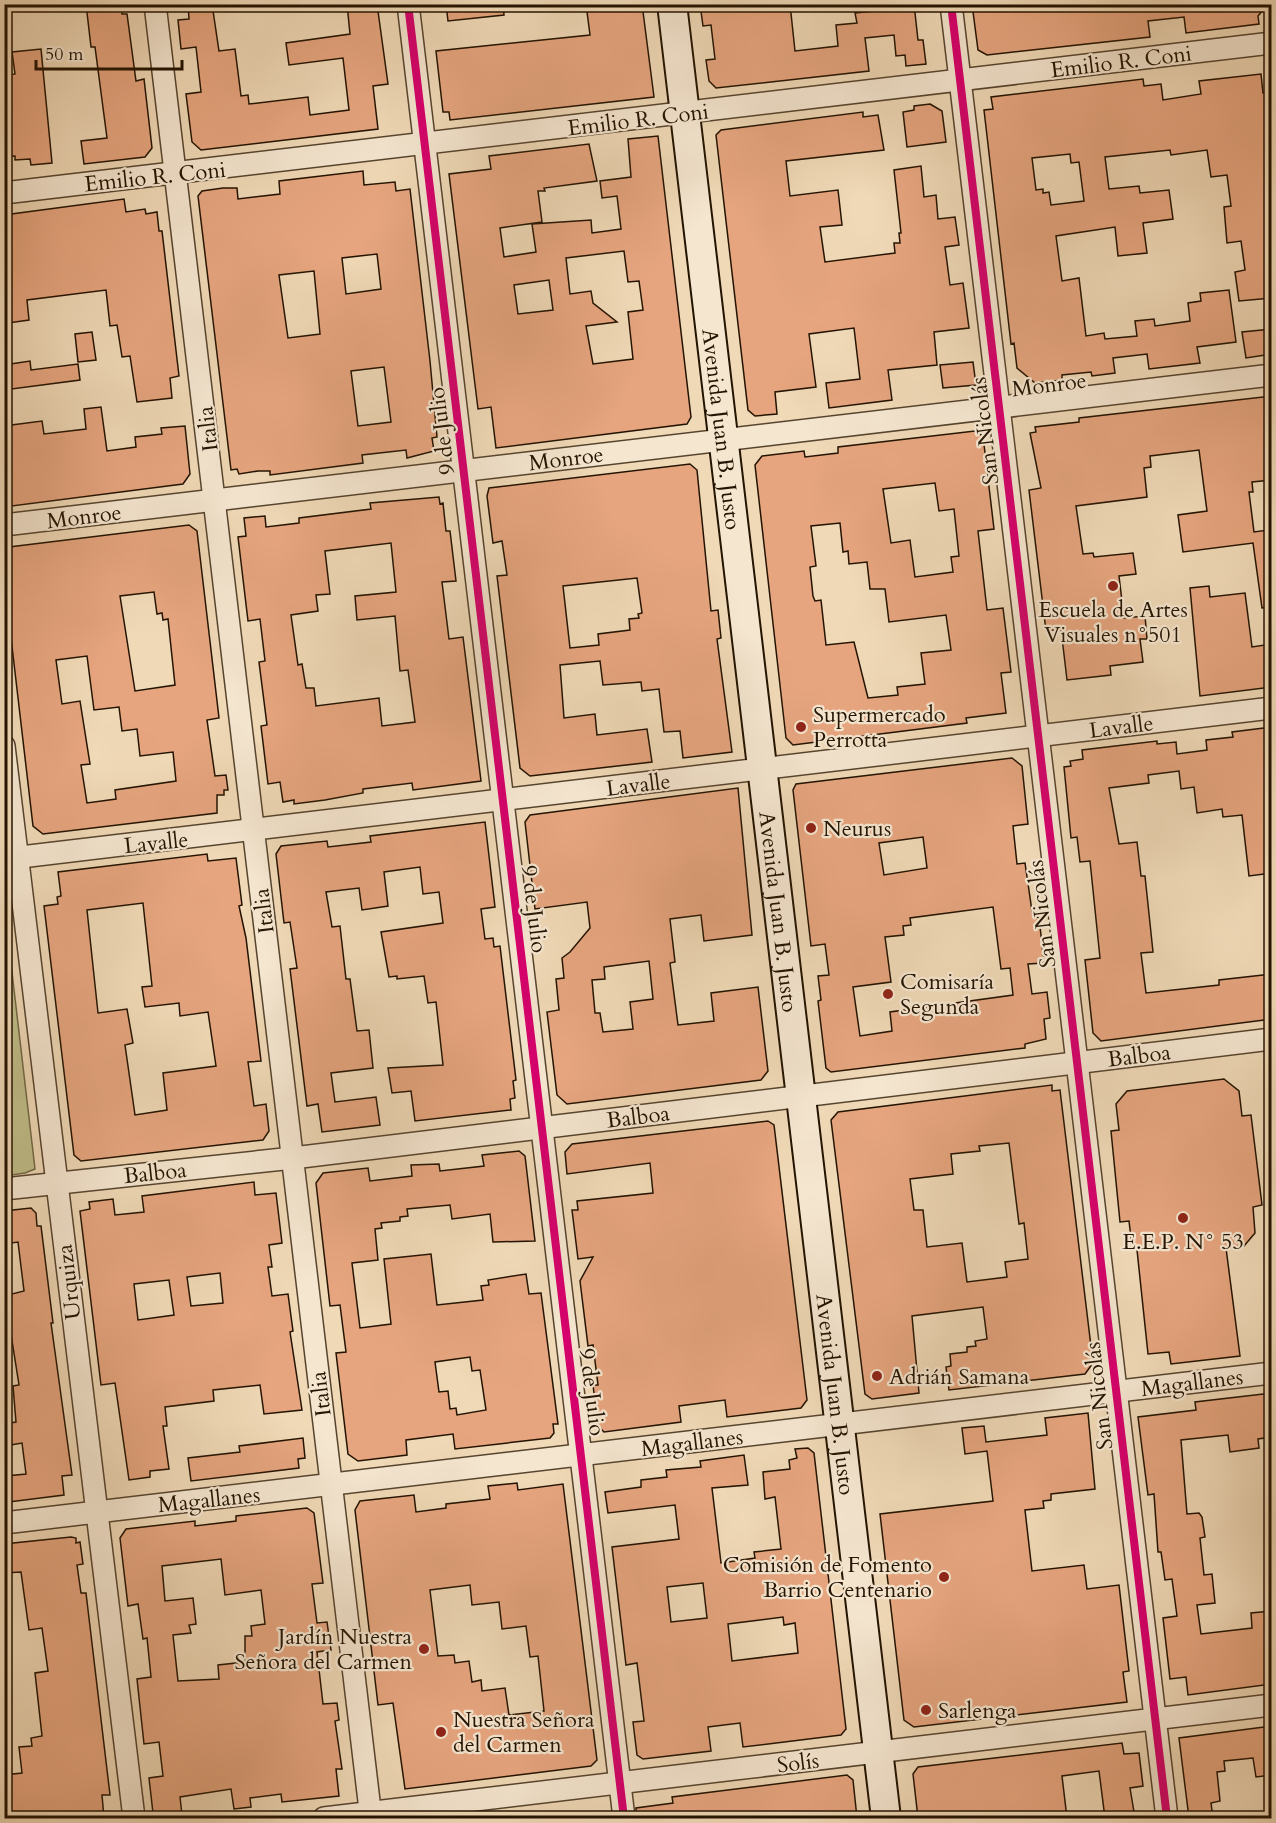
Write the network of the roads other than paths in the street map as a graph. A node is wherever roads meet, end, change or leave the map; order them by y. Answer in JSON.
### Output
{"nodes":[{"id":1,"x":155,"y":4,"type":"edge"},
{"id":2,"x":408,"y":4,"type":"edge"},
{"id":3,"x":672,"y":4,"type":"edge"},
{"id":4,"x":951,"y":4,"type":"edge"},
{"id":5,"x":1272,"y":43,"type":"edge"},
{"id":6,"x":960,"y":81,"type":"junction"},
{"id":7,"x":685,"y":113,"type":"junction"},
{"id":8,"x":425,"y":145,"type":"junction"},
{"id":9,"x":176,"y":174,"type":"junction"},
{"id":10,"x":4,"y":193,"type":"edge"},
{"id":11,"x":1272,"y":375,"type":"edge"},
{"id":12,"x":999,"y":408,"type":"junction"},
{"id":13,"x":723,"y":440,"type":"junction"},
{"id":14,"x":464,"y":471,"type":"junction"},
{"id":15,"x":216,"y":501,"type":"junction"},
{"id":16,"x":4,"y":525,"type":"edge"},
{"id":17,"x":1272,"y":708,"type":"edge"},
{"id":18,"x":1038,"y":736,"type":"junction"},
{"id":19,"x":4,"y":746,"type":"edge"},
{"id":20,"x":763,"y":768,"type":"junction"},
{"id":21,"x":503,"y":801,"type":"junction"},
{"id":22,"x":254,"y":831,"type":"junction"},
{"id":23,"x":11,"y":859,"type":"edge"},
{"id":24,"x":1272,"y":1039,"type":"edge"},
{"id":25,"x":1077,"y":1063,"type":"junction"},
{"id":26,"x":799,"y":1096,"type":"junction"},
{"id":27,"x":542,"y":1128,"type":"junction"},
{"id":28,"x":293,"y":1158,"type":"junction"},
{"id":29,"x":57,"y":1183,"type":"junction"},
{"id":30,"x":4,"y":1189,"type":"edge"},
{"id":31,"x":1272,"y":1373,"type":"edge"},
{"id":32,"x":1116,"y":1391,"type":"junction"},
{"id":33,"x":840,"y":1424,"type":"junction"},
{"id":34,"x":582,"y":1455,"type":"junction"},
{"id":35,"x":331,"y":1486,"type":"junction"},
{"id":36,"x":96,"y":1511,"type":"junction"},
{"id":37,"x":4,"y":1522,"type":"edge"},
{"id":38,"x":1272,"y":1705,"type":"edge"},
{"id":39,"x":1155,"y":1719,"type":"junction"},
{"id":40,"x":878,"y":1752,"type":"junction"},
{"id":41,"x":619,"y":1783,"type":"junction"},
{"id":42,"x":371,"y":1816,"type":"edge"},
{"id":43,"x":134,"y":1818,"type":"edge"},
{"id":44,"x":324,"y":1818,"type":"edge"},
{"id":45,"x":624,"y":1818,"type":"edge"},
{"id":46,"x":886,"y":1818,"type":"edge"},
{"id":47,"x":1167,"y":1818,"type":"edge"}],
"edges":[{"from":1,"to":9,"type":"street","name":"Italia"},
{"from":2,"to":8,"type":"street","name":"9 de Julio"},
{"from":3,"to":7,"type":"main road","name":"Avenida Juan B. Justo"},
{"from":4,"to":6,"type":"street","name":"San Nicolás"},
{"from":5,"to":6,"type":"street","name":"Emilio R. Coni"},
{"from":6,"to":7,"type":"street","name":"Emilio R. Coni"},
{"from":6,"to":12,"type":"street","name":"San Nicolás"},
{"from":7,"to":8,"type":"street","name":"Emilio R. Coni"},
{"from":7,"to":13,"type":"main road","name":"Avenida Juan B. Justo"},
{"from":8,"to":9,"type":"street","name":"Emilio R. Coni"},
{"from":8,"to":14,"type":"street","name":"9 de Julio"},
{"from":9,"to":10,"type":"street","name":"Emilio R. Coni"},
{"from":9,"to":15,"type":"street","name":"Italia"},
{"from":11,"to":12,"type":"street","name":"Monroe"},
{"from":12,"to":13,"type":"street","name":"Monroe"},
{"from":12,"to":18,"type":"street","name":"San Nicolás"},
{"from":13,"to":14,"type":"street","name":"Monroe"},
{"from":13,"to":20,"type":"main road","name":"Avenida Juan B. Justo"},
{"from":14,"to":15,"type":"street","name":"Monroe"},
{"from":14,"to":21,"type":"street","name":"9 de Julio"},
{"from":15,"to":16,"type":"street","name":"Monroe"},
{"from":15,"to":22,"type":"street","name":"Italia"},
{"from":17,"to":18,"type":"street","name":"Lavalle"},
{"from":18,"to":20,"type":"street","name":"Lavalle"},
{"from":18,"to":25,"type":"street","name":"San Nicolás"},
{"from":19,"to":23,"type":"street","name":"Urquiza"},
{"from":20,"to":21,"type":"street","name":"Lavalle"},
{"from":20,"to":26,"type":"main road","name":"Avenida Juan B. Justo"},
{"from":21,"to":22,"type":"street","name":"Lavalle"},
{"from":21,"to":27,"type":"street","name":"9 de Julio"},
{"from":22,"to":23,"type":"street","name":"Lavalle"},
{"from":22,"to":28,"type":"street","name":"Italia"},
{"from":23,"to":29,"type":"street","name":"Urquiza"},
{"from":24,"to":25,"type":"street","name":"Balboa"},
{"from":25,"to":26,"type":"street","name":"Balboa"},
{"from":25,"to":32,"type":"street","name":"San Nicolás"},
{"from":26,"to":27,"type":"street","name":"Balboa"},
{"from":26,"to":33,"type":"main road","name":"Avenida Juan B. Justo"},
{"from":27,"to":28,"type":"street","name":"Balboa"},
{"from":27,"to":34,"type":"street","name":"9 de Julio"},
{"from":28,"to":29,"type":"street","name":"Balboa"},
{"from":28,"to":35,"type":"street","name":"Italia"},
{"from":29,"to":30,"type":"street","name":"Balboa"},
{"from":29,"to":36,"type":"street","name":"Urquiza"},
{"from":31,"to":32,"type":"street","name":"Magallanes"},
{"from":32,"to":33,"type":"street","name":"Magallanes"},
{"from":32,"to":39,"type":"street","name":"San Nicolás"},
{"from":33,"to":34,"type":"street","name":"Magallanes"},
{"from":33,"to":40,"type":"main road","name":"Avenida Juan B. Justo"},
{"from":34,"to":35,"type":"street","name":"Magallanes"},
{"from":34,"to":41,"type":"street","name":"9 de Julio"},
{"from":35,"to":36,"type":"street","name":"Magallanes"},
{"from":35,"to":42,"type":"street","name":"Italia"},
{"from":36,"to":37,"type":"street","name":"Magallanes"},
{"from":36,"to":43,"type":"street","name":"Urquiza"},
{"from":38,"to":39,"type":"street","name":"Solís"},
{"from":39,"to":40,"type":"street","name":"Solís"},
{"from":39,"to":47,"type":"street","name":"San Nicolás"},
{"from":40,"to":41,"type":"street","name":"Solís"},
{"from":40,"to":46,"type":"main road","name":"Avenida Juan B. Justo"},
{"from":41,"to":42,"type":"street","name":"Solís"},
{"from":41,"to":45,"type":"street","name":"9 de Julio"},
{"from":42,"to":44,"type":"street","name":"Solís"}]}
